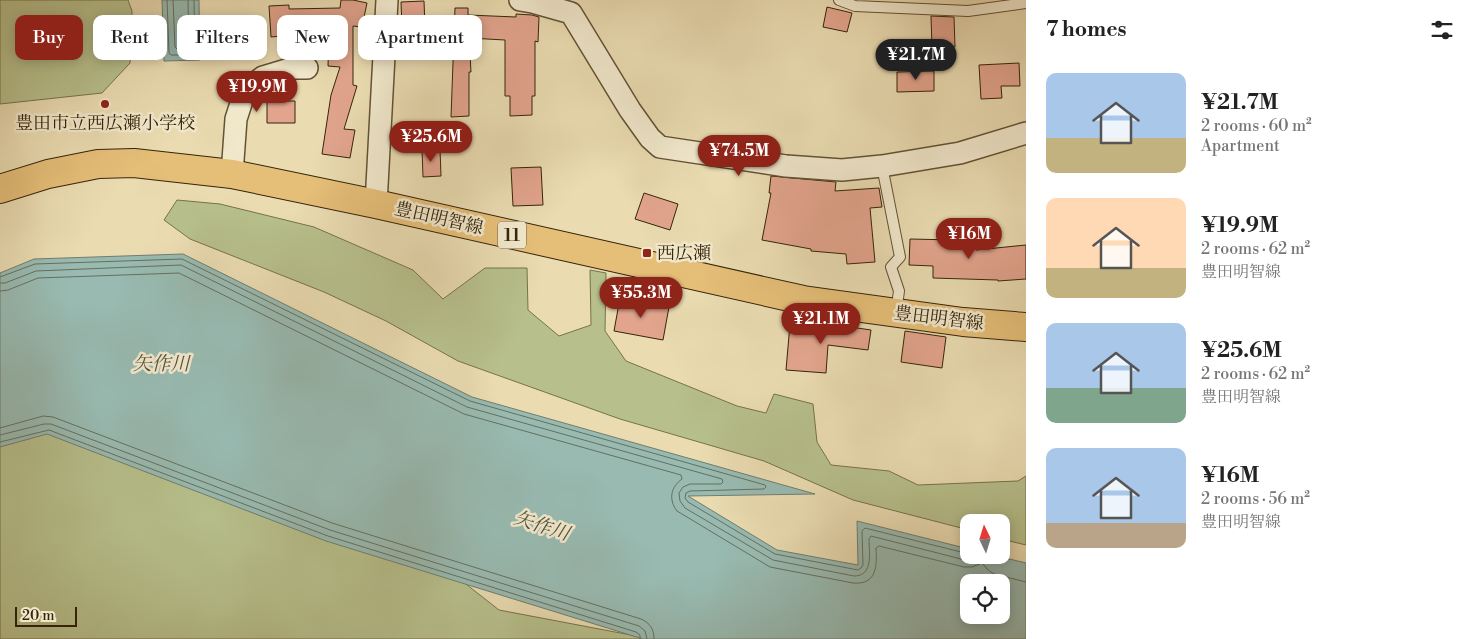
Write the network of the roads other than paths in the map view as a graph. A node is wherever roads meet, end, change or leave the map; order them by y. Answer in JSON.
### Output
{"nodes":[{"id":1,"x":387,"y":0,"type":"edge"},
{"id":2,"x":520,"y":0,"type":"edge"},
{"id":3,"x":839,"y":0,"type":"edge"},
{"id":4,"x":1026,"y":3,"type":"edge"},
{"id":5,"x":307,"y":68,"type":"dead end"},
{"id":6,"x":1026,"y":133,"type":"edge"},
{"id":7,"x":882,"y":166,"type":"junction"},
{"id":8,"x":232,"y":174,"type":"junction"},
{"id":9,"x":0,"y":189,"type":"edge"},
{"id":10,"x":376,"y":204,"type":"junction"},
{"id":11,"x":896,"y":313,"type":"junction"},
{"id":12,"x":1026,"y":327,"type":"edge"}],
"edges":[{"from":1,"to":10,"type":"street"},
{"from":2,"to":7,"type":"street"},
{"from":3,"to":4,"type":"lane"},
{"from":5,"to":8,"type":"street"},
{"from":6,"to":7,"type":"street"},
{"from":7,"to":11,"type":"lane"},
{"from":8,"to":9,"type":"main road","name":"豊田明智線","number":"11"},
{"from":8,"to":10,"type":"main road","name":"豊田明智線","number":"11"},
{"from":10,"to":11,"type":"main road","name":"豊田明智線","number":"11"},
{"from":11,"to":12,"type":"main road","name":"豊田明智線","number":"11"}]}
